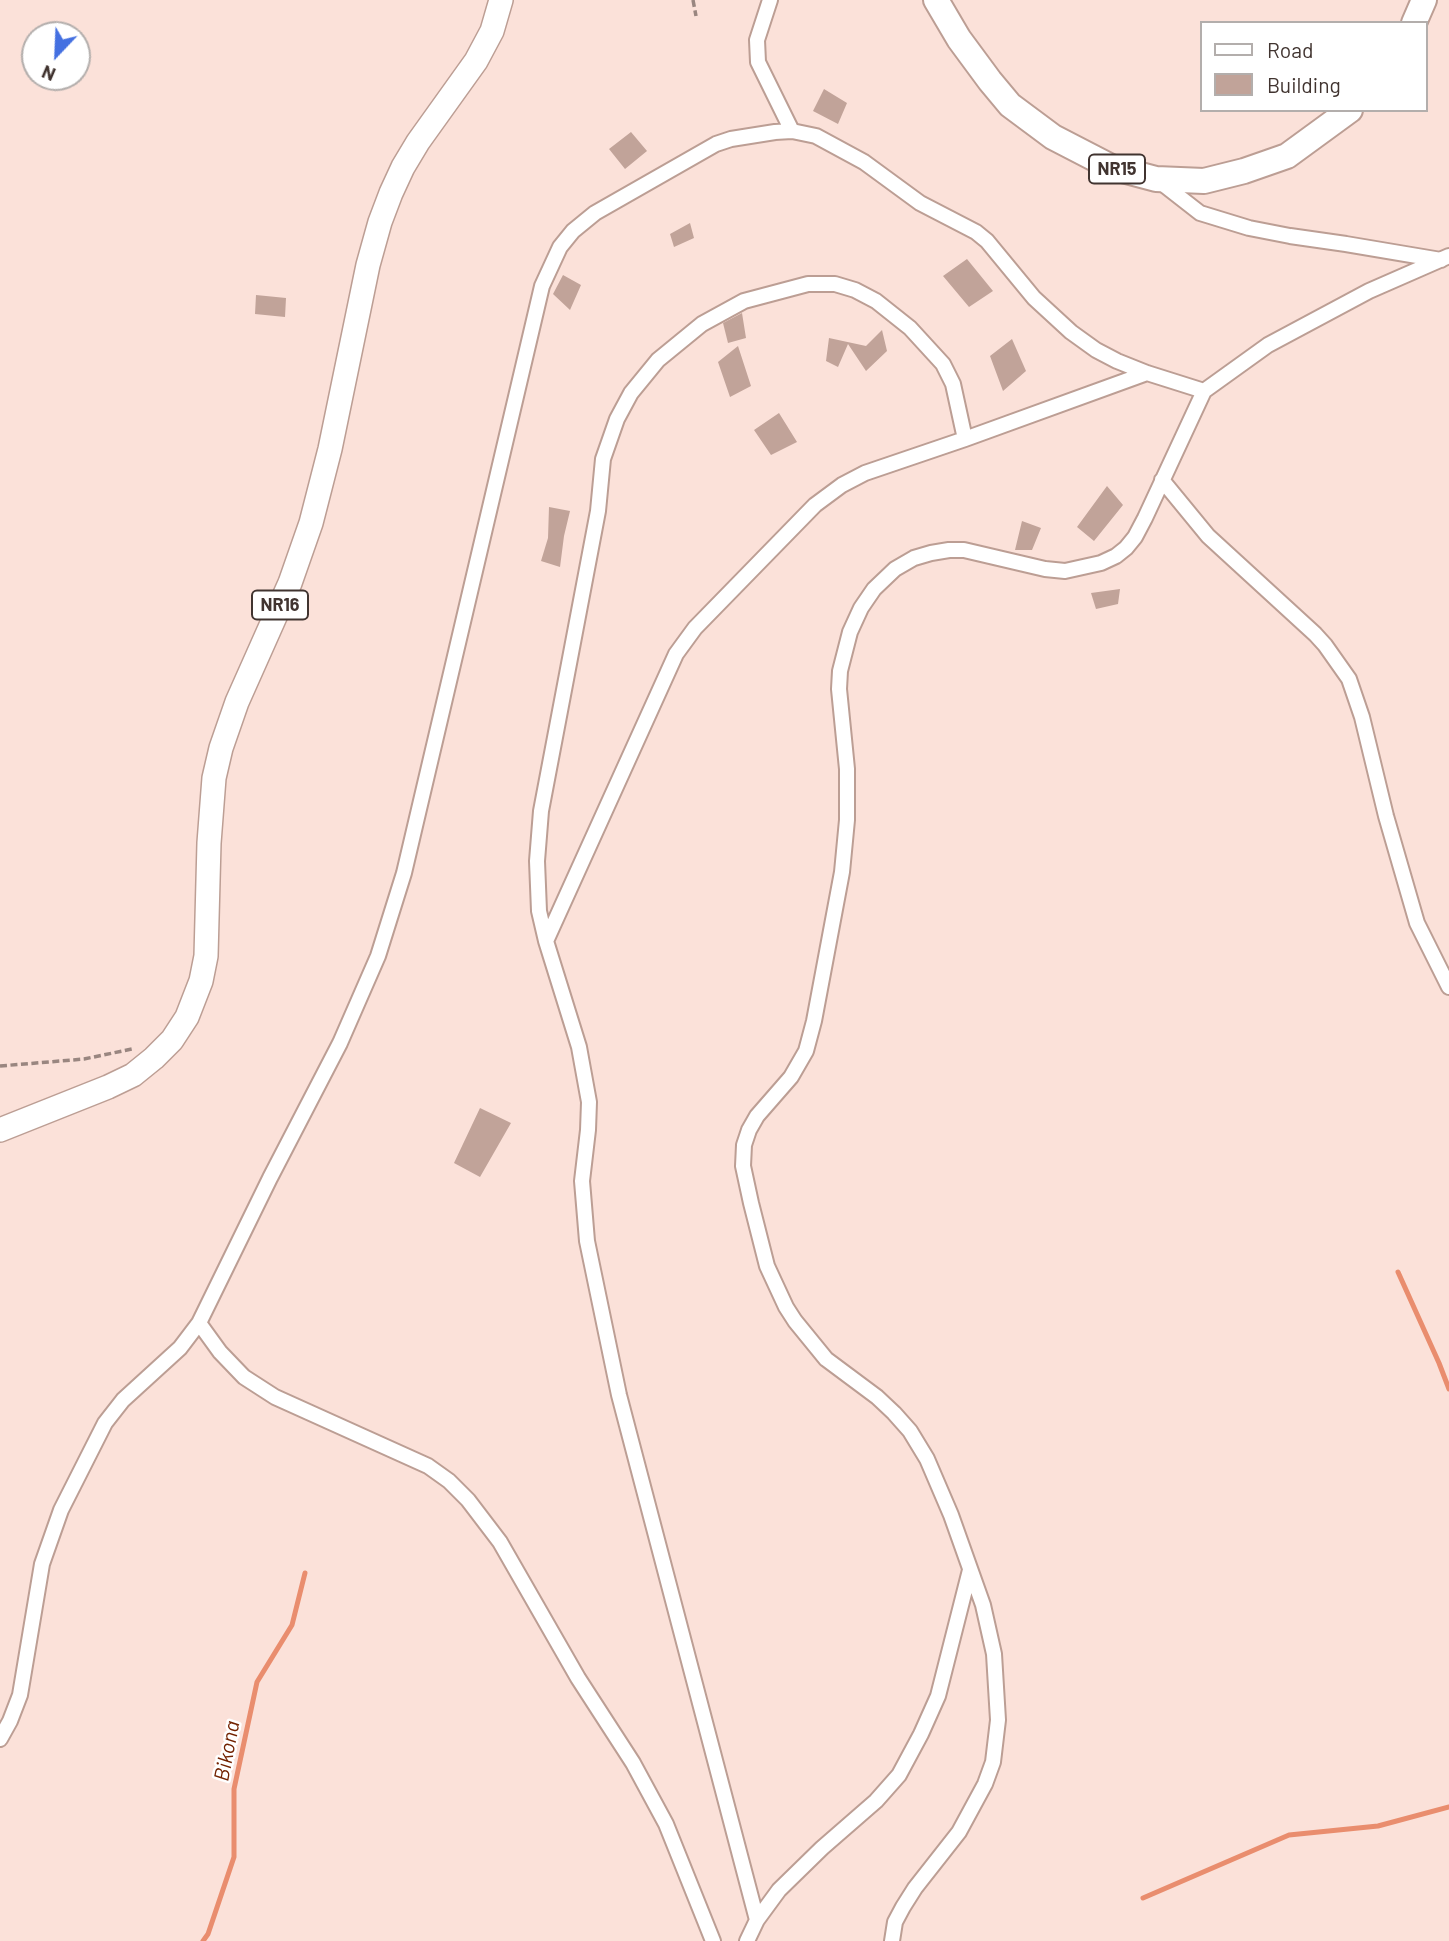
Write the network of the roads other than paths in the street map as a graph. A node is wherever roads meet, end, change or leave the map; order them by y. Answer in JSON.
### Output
{"nodes":[{"id":1,"x":501,"y":0,"type":"edge"},
{"id":2,"x":770,"y":0,"type":"edge"},
{"id":3,"x":936,"y":0,"type":"edge"},
{"id":4,"x":1424,"y":0,"type":"edge"},
{"id":5,"x":1416,"y":21,"type":"edge"},
{"id":6,"x":1347,"y":112,"type":"edge"},
{"id":7,"x":792,"y":131,"type":"junction"},
{"id":8,"x":1156,"y":179,"type":"junction"},
{"id":9,"x":1446,"y":258,"type":"edge"},
{"id":10,"x":1147,"y":373,"type":"junction"},
{"id":11,"x":1204,"y":391,"type":"junction"},
{"id":12,"x":965,"y":439,"type":"junction"},
{"id":13,"x":1162,"y":480,"type":"junction"},
{"id":14,"x":545,"y":942,"type":"junction"},
{"id":15,"x":1449,"y":988,"type":"edge"},
{"id":16,"x":0,"y":1130,"type":"edge"},
{"id":17,"x":199,"y":1323,"type":"junction"},
{"id":18,"x":970,"y":1570,"type":"junction"},
{"id":19,"x":0,"y":1738,"type":"edge"},
{"id":20,"x":757,"y":1920,"type":"junction"},
{"id":21,"x":749,"y":1939,"type":"edge"},
{"id":22,"x":713,"y":1941,"type":"edge"},
{"id":23,"x":892,"y":1941,"type":"edge"}],
"edges":[{"from":1,"to":16,"type":"main road","number":"NR16"},
{"from":2,"to":7,"type":"street"},
{"from":3,"to":8,"type":"highway","number":"NR15"},
{"from":4,"to":5,"type":"highway"},
{"from":6,"to":8,"type":"highway","number":"NR15"},
{"from":7,"to":10,"type":"street"},
{"from":7,"to":17,"type":"street"},
{"from":8,"to":9,"type":"street"},
{"from":9,"to":11,"type":"street"},
{"from":10,"to":11,"type":"street"},
{"from":10,"to":12,"type":"street"},
{"from":11,"to":13,"type":"street"},
{"from":12,"to":14,"type":"street"},
{"from":12,"to":14,"type":"street"},
{"from":13,"to":15,"type":"street"},
{"from":13,"to":18,"type":"street"},
{"from":14,"to":20,"type":"street"},
{"from":17,"to":19,"type":"street"},
{"from":17,"to":22,"type":"street"},
{"from":18,"to":20,"type":"street"},
{"from":18,"to":23,"type":"street"},
{"from":20,"to":21,"type":"street"}]}
